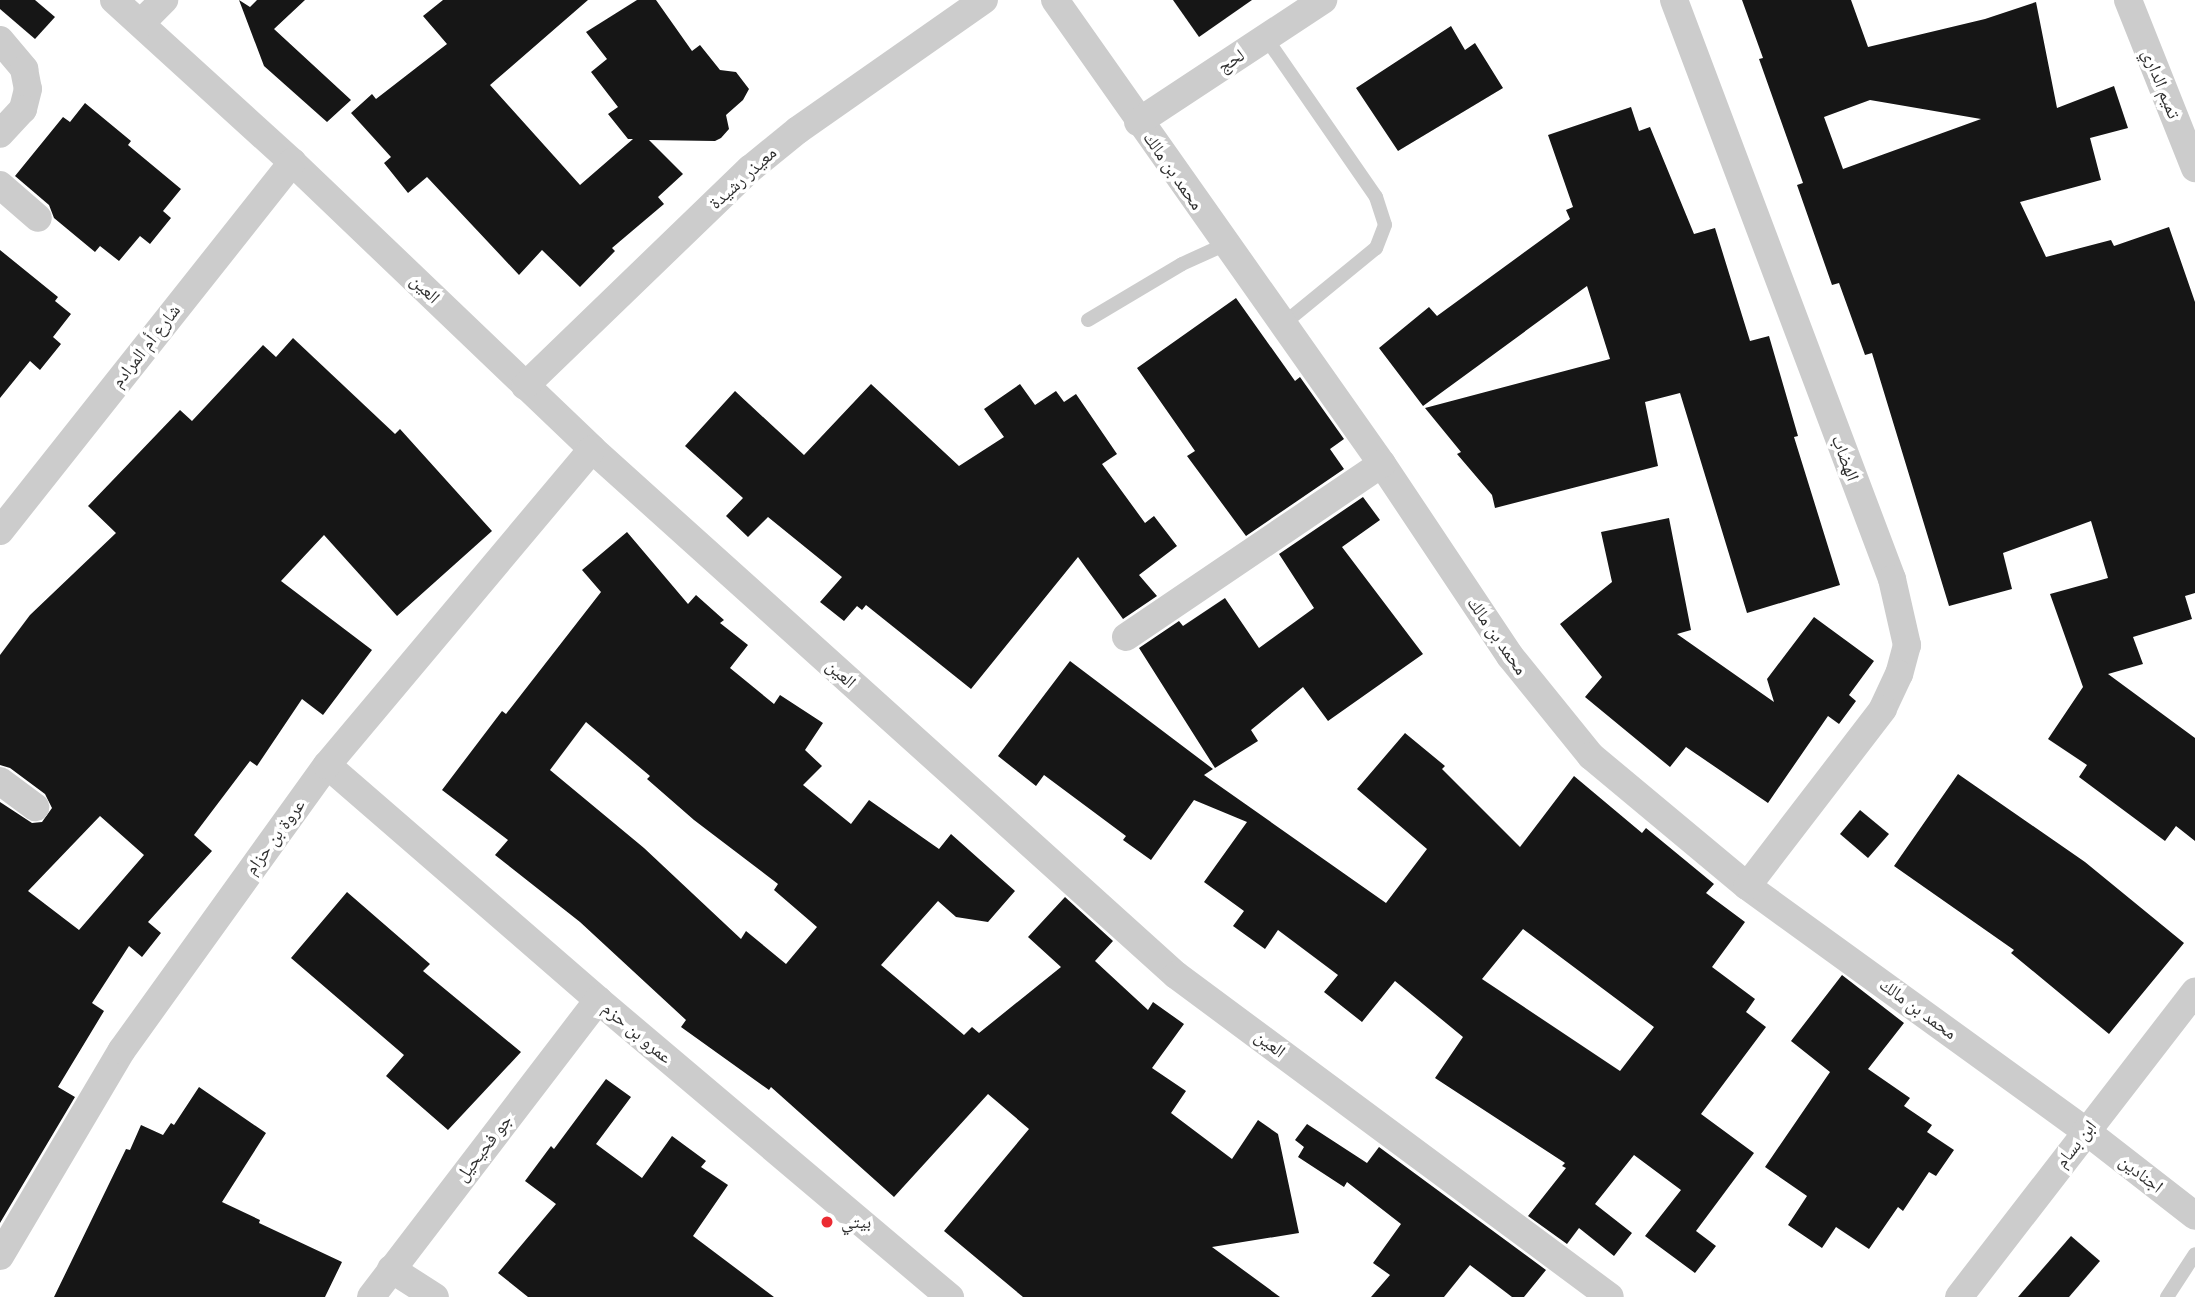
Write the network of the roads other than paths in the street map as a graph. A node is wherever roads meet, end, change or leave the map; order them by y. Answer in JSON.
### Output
{"nodes":[{"id":1,"x":114,"y":0,"type":"edge"},
{"id":2,"x":164,"y":0,"type":"edge"},
{"id":3,"x":984,"y":0,"type":"edge"},
{"id":4,"x":1055,"y":0,"type":"edge"},
{"id":5,"x":1323,"y":0,"type":"edge"},
{"id":6,"x":1674,"y":0,"type":"edge"},
{"id":7,"x":2128,"y":0,"type":"edge"},
{"id":8,"x":141,"y":23,"type":"junction"},
{"id":9,"x":1266,"y":38,"type":"junction"},
{"id":10,"x":0,"y":40,"type":"edge"},
{"id":11,"x":1138,"y":122,"type":"junction"},
{"id":12,"x":0,"y":134,"type":"edge"},
{"id":13,"x":292,"y":162,"type":"junction"},
{"id":14,"x":2195,"y":168,"type":"edge"},
{"id":15,"x":0,"y":185,"type":"edge"},
{"id":16,"x":38,"y":218,"type":"dead end"},
{"id":17,"x":1226,"y":244,"type":"junction"},
{"id":18,"x":1088,"y":320,"type":"dead end"},
{"id":19,"x":1283,"y":324,"type":"junction"},
{"id":20,"x":525,"y":386,"type":"junction"},
{"id":21,"x":592,"y":449,"type":"junction"},
{"id":22,"x":1382,"y":464,"type":"junction"},
{"id":23,"x":0,"y":531,"type":"edge"},
{"id":24,"x":1126,"y":637,"type":"dead end"},
{"id":25,"x":327,"y":765,"type":"junction"},
{"id":26,"x":0,"y":781,"type":"edge"},
{"id":27,"x":35,"y":807,"type":"dead end"},
{"id":28,"x":1747,"y":886,"type":"junction"},
{"id":29,"x":2195,"y":992,"type":"edge"},
{"id":30,"x":598,"y":1000,"type":"junction"},
{"id":31,"x":2087,"y":1131,"type":"junction"},
{"id":32,"x":2195,"y":1216,"type":"edge"},
{"id":33,"x":2195,"y":1254,"type":"edge"},
{"id":34,"x":0,"y":1256,"type":"edge"},
{"id":35,"x":391,"y":1269,"type":"junction"},
{"id":36,"x":371,"y":1297,"type":"edge"},
{"id":37,"x":435,"y":1297,"type":"edge"},
{"id":38,"x":950,"y":1297,"type":"edge"},
{"id":39,"x":1611,"y":1297,"type":"edge"},
{"id":40,"x":1959,"y":1297,"type":"edge"},
{"id":41,"x":2167,"y":1297,"type":"edge"}],
"edges":[{"from":1,"to":8,"type":"street","name":"العين"},
{"from":2,"to":8,"type":"street"},
{"from":3,"to":20,"type":"street","name":"معيذر رشيدة"},
{"from":4,"to":11,"type":"street","name":"محمد بن مالك"},
{"from":5,"to":9,"type":"street","name":"لحج"},
{"from":6,"to":28,"type":"street","name":"الهضاب"},
{"from":7,"to":14,"type":"street","name":"تميم الداري"},
{"from":8,"to":13,"type":"street","name":"العين"},
{"from":9,"to":11,"type":"street","name":"لحج"},
{"from":9,"to":19,"type":"lane"},
{"from":10,"to":12,"type":"street"},
{"from":11,"to":17,"type":"street","name":"محمد بن مالك"},
{"from":13,"to":20,"type":"street","name":"العين"},
{"from":13,"to":23,"type":"street","name":"شارع أم المرادم"},
{"from":15,"to":16,"type":"street"},
{"from":17,"to":18,"type":"lane"},
{"from":17,"to":19,"type":"street","name":"محمد بن مالك"},
{"from":19,"to":22,"type":"street","name":"محمد بن مالك"},
{"from":20,"to":21,"type":"street","name":"العين"},
{"from":21,"to":25,"type":"street","name":"عروة بن حزام"},
{"from":21,"to":39,"type":"street","name":"العين"},
{"from":22,"to":24,"type":"street"},
{"from":22,"to":28,"type":"street","name":"محمد بن مالك"},
{"from":25,"to":30,"type":"street","name":"عمرو بن حزم"},
{"from":25,"to":34,"type":"street","name":"عروة بن حزام"},
{"from":26,"to":27,"type":"street"},
{"from":28,"to":31,"type":"street","name":"محمد بن مالك"},
{"from":29,"to":31,"type":"street","name":"ابن بسام"},
{"from":30,"to":35,"type":"street","name":"جو فحيحيل"},
{"from":30,"to":38,"type":"street","name":"عمرو بن حزم"},
{"from":31,"to":32,"type":"street","name":"اجنادين"},
{"from":31,"to":40,"type":"street","name":"ابن بسام"},
{"from":33,"to":41,"type":"lane"},
{"from":35,"to":36,"type":"street","name":"جو فحيحيل"},
{"from":35,"to":37,"type":"street"}]}
